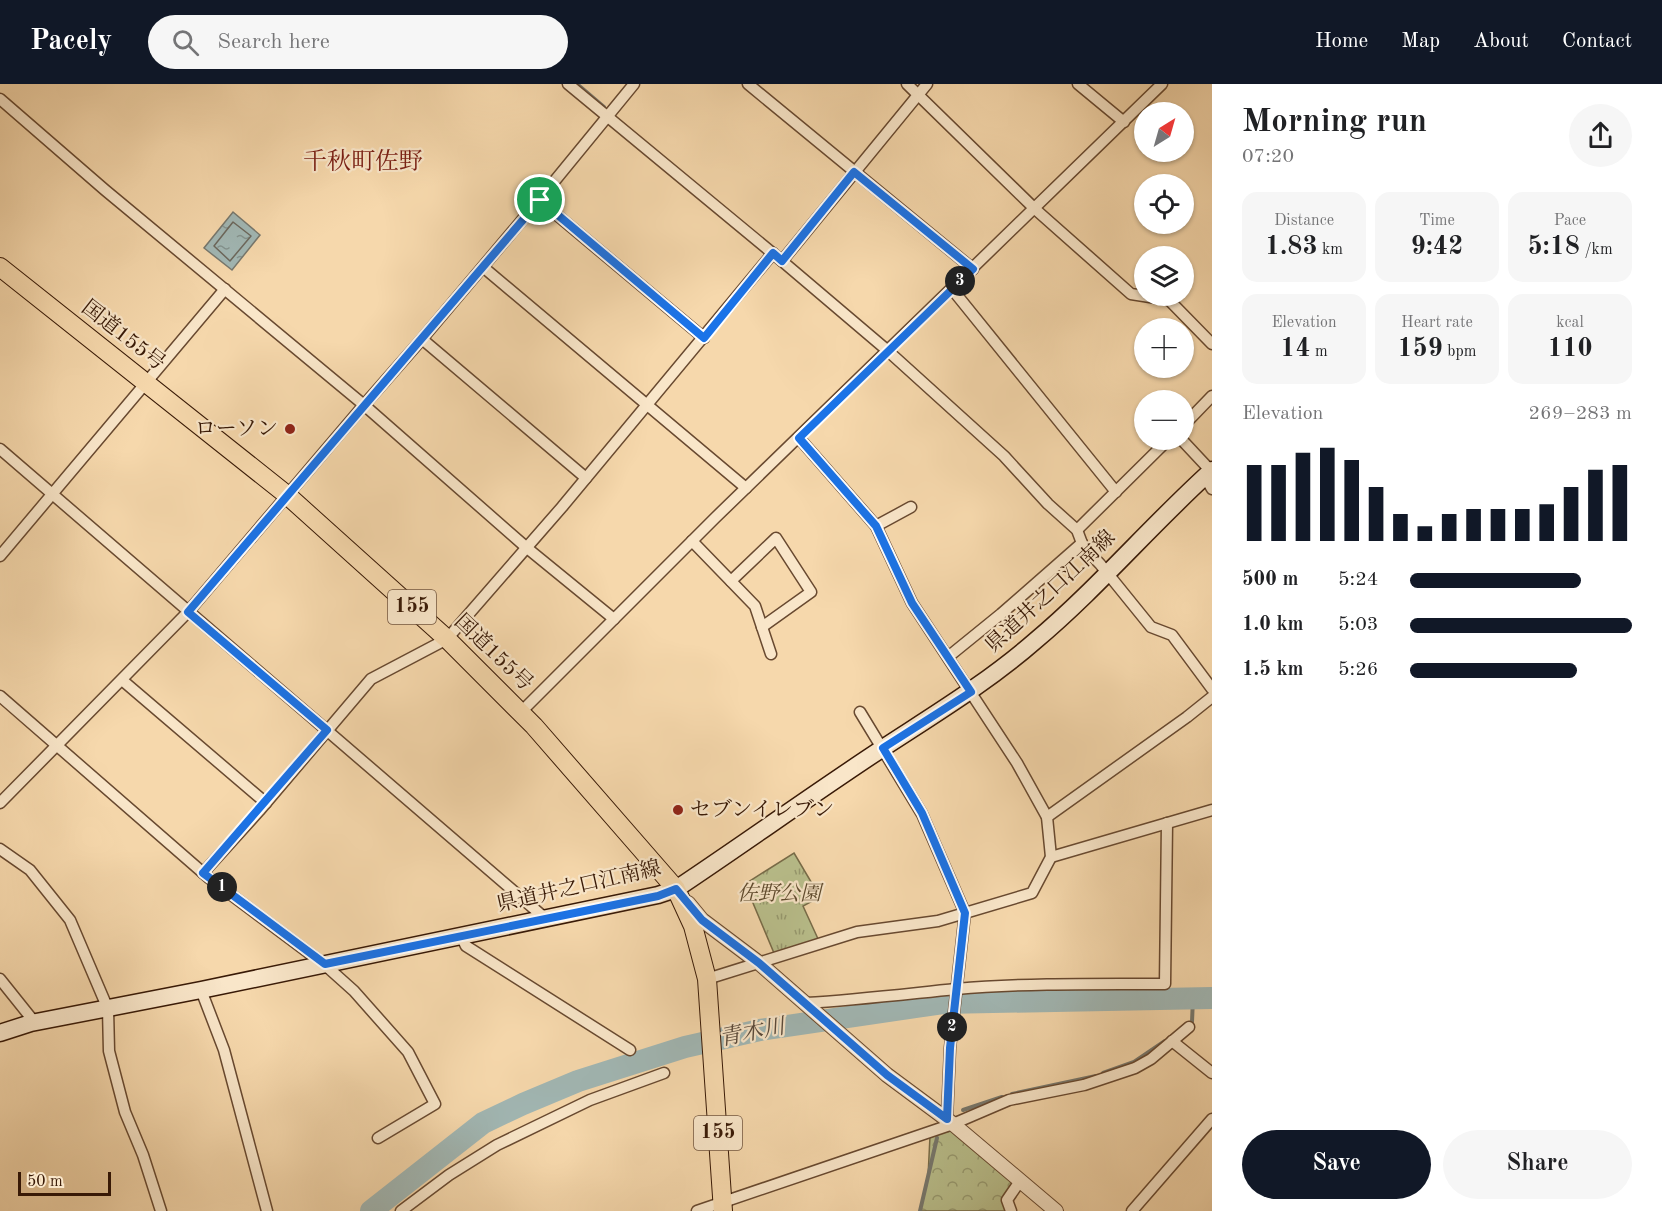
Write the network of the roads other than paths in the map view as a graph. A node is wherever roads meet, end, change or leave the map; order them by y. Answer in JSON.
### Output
{"nodes":[{"id":1,"x":568,"y":84,"type":"edge"},
{"id":2,"x":634,"y":84,"type":"edge"},
{"id":3,"x":748,"y":84,"type":"edge"},
{"id":4,"x":907,"y":84,"type":"edge"},
{"id":5,"x":927,"y":84,"type":"edge"},
{"id":6,"x":1078,"y":84,"type":"edge"},
{"id":7,"x":1162,"y":84,"type":"edge"},
{"id":8,"x":919,"y":94,"type":"junction"},
{"id":9,"x":0,"y":99,"type":"edge"},
{"id":10,"x":607,"y":116,"type":"junction"},
{"id":11,"x":1124,"y":122,"type":"junction"},
{"id":12,"x":854,"y":172,"type":"junction"},
{"id":13,"x":540,"y":200,"type":"junction"},
{"id":14,"x":1035,"y":209,"type":"junction"},
{"id":15,"x":777,"y":257,"type":"junction"},
{"id":16,"x":0,"y":267,"type":"edge"},
{"id":17,"x":483,"y":267,"type":"junction"},
{"id":18,"x":973,"y":269,"type":"junction"},
{"id":19,"x":225,"y":289,"type":"junction"},
{"id":20,"x":952,"y":289,"type":"junction"},
{"id":21,"x":704,"y":338,"type":"junction"},
{"id":22,"x":422,"y":339,"type":"junction"},
{"id":23,"x":1212,"y":344,"type":"edge"},
{"id":24,"x":888,"y":351,"type":"junction"},
{"id":25,"x":146,"y":382,"type":"junction"},
{"id":26,"x":1212,"y":396,"type":"edge"},
{"id":27,"x":364,"y":405,"type":"junction"},
{"id":28,"x":647,"y":405,"type":"junction"},
{"id":29,"x":1194,"y":414,"type":"edge"},
{"id":30,"x":799,"y":438,"type":"junction"},
{"id":31,"x":0,"y":449,"type":"edge"},
{"id":32,"x":1158,"y":450,"type":"edge"},
{"id":33,"x":1190,"y":450,"type":"edge"},
{"id":34,"x":1210,"y":477,"type":"edge"},
{"id":35,"x":586,"y":478,"type":"junction"},
{"id":36,"x":746,"y":488,"type":"junction"},
{"id":37,"x":1116,"y":492,"type":"junction"},
{"id":38,"x":53,"y":494,"type":"junction"},
{"id":39,"x":287,"y":495,"type":"junction"},
{"id":40,"x":911,"y":507,"type":"dead end"},
{"id":41,"x":876,"y":526,"type":"junction"},
{"id":42,"x":1077,"y":530,"type":"junction"},
{"id":43,"x":692,"y":541,"type":"junction"},
{"id":44,"x":1082,"y":543,"type":"junction"},
{"id":45,"x":527,"y":548,"type":"junction"},
{"id":46,"x":0,"y":556,"type":"edge"},
{"id":47,"x":1107,"y":573,"type":"junction"},
{"id":48,"x":731,"y":581,"type":"junction"},
{"id":49,"x":188,"y":612,"type":"junction"},
{"id":50,"x":614,"y":619,"type":"junction"},
{"id":51,"x":762,"y":627,"type":"junction"},
{"id":52,"x":447,"y":639,"type":"junction"},
{"id":53,"x":771,"y":654,"type":"dead end"},
{"id":54,"x":948,"y":657,"type":"junction"},
{"id":55,"x":122,"y":680,"type":"junction"},
{"id":56,"x":1212,"y":689,"type":"edge"},
{"id":57,"x":971,"y":692,"type":"junction"},
{"id":58,"x":0,"y":696,"type":"edge"},
{"id":59,"x":1212,"y":697,"type":"edge"},
{"id":60,"x":521,"y":712,"type":"junction"},
{"id":61,"x":860,"y":712,"type":"dead end"},
{"id":62,"x":327,"y":730,"type":"junction"},
{"id":63,"x":57,"y":745,"type":"junction"},
{"id":64,"x":883,"y":748,"type":"junction"},
{"id":65,"x":266,"y":802,"type":"junction"},
{"id":66,"x":0,"y":803,"type":"edge"},
{"id":67,"x":1212,"y":810,"type":"edge"},
{"id":68,"x":1047,"y":817,"type":"junction"},
{"id":69,"x":1167,"y":823,"type":"junction"},
{"id":70,"x":0,"y":849,"type":"edge"},
{"id":71,"x":1051,"y":857,"type":"junction"},
{"id":72,"x":203,"y":873,"type":"junction"},
{"id":73,"x":676,"y":889,"type":"junction"},
{"id":74,"x":965,"y":913,"type":"junction"},
{"id":75,"x":546,"y":919,"type":"junction"},
{"id":76,"x":460,"y":936,"type":"junction"},
{"id":77,"x":759,"y":963,"type":"junction"},
{"id":78,"x":325,"y":964,"type":"junction"},
{"id":79,"x":0,"y":979,"type":"edge"},
{"id":80,"x":707,"y":979,"type":"junction"},
{"id":81,"x":957,"y":989,"type":"junction"},
{"id":82,"x":201,"y":990,"type":"junction"},
{"id":83,"x":809,"y":1006,"type":"junction"},
{"id":84,"x":108,"y":1009,"type":"junction"},
{"id":85,"x":31,"y":1023,"type":"junction"},
{"id":86,"x":1189,"y":1027,"type":"dead end"},
{"id":87,"x":0,"y":1033,"type":"edge"},
{"id":88,"x":1172,"y":1041,"type":"junction"},
{"id":89,"x":630,"y":1050,"type":"dead end"},
{"id":90,"x":664,"y":1073,"type":"dead end"},
{"id":91,"x":1212,"y":1073,"type":"edge"},
{"id":92,"x":1212,"y":1119,"type":"edge"},
{"id":93,"x":950,"y":1122,"type":"junction"},
{"id":94,"x":378,"y":1138,"type":"dead end"},
{"id":95,"x":1020,"y":1181,"type":"junction"},
{"id":96,"x":723,"y":1206,"type":"edge"},
{"id":97,"x":161,"y":1211,"type":"edge"},
{"id":98,"x":267,"y":1211,"type":"edge"},
{"id":99,"x":401,"y":1211,"type":"edge"},
{"id":100,"x":697,"y":1211,"type":"edge"},
{"id":101,"x":1011,"y":1211,"type":"edge"},
{"id":102,"x":1056,"y":1211,"type":"edge"},
{"id":103,"x":1132,"y":1211,"type":"edge"}],
"edges":[{"from":1,"to":10,"type":"street"},
{"from":2,"to":10,"type":"street"},
{"from":3,"to":12,"type":"street"},
{"from":4,"to":8,"type":"street"},
{"from":5,"to":8,"type":"street"},
{"from":6,"to":11,"type":"street"},
{"from":7,"to":11,"type":"street"},
{"from":8,"to":12,"type":"street"},
{"from":8,"to":14,"type":"street"},
{"from":9,"to":19,"type":"street"},
{"from":10,"to":13,"type":"street"},
{"from":10,"to":15,"type":"street"},
{"from":11,"to":14,"type":"street"},
{"from":12,"to":15,"type":"street"},
{"from":12,"to":18,"type":"street"},
{"from":13,"to":17,"type":"street"},
{"from":13,"to":21,"type":"street"},
{"from":14,"to":18,"type":"street"},
{"from":14,"to":23,"type":"street"},
{"from":15,"to":21,"type":"street"},
{"from":15,"to":24,"type":"street"},
{"from":16,"to":25,"type":"highway","name":"国道155号","number":"155"},
{"from":17,"to":22,"type":"street"},
{"from":17,"to":28,"type":"street"},
{"from":18,"to":20,"type":"street"},
{"from":19,"to":25,"type":"street"},
{"from":19,"to":27,"type":"street"},
{"from":20,"to":24,"type":"street"},
{"from":20,"to":37,"type":"street"},
{"from":21,"to":28,"type":"street"},
{"from":22,"to":27,"type":"street"},
{"from":22,"to":35,"type":"street"},
{"from":24,"to":30,"type":"street"},
{"from":24,"to":42,"type":"street"},
{"from":25,"to":38,"type":"street"},
{"from":25,"to":39,"type":"highway","name":"国道155号","number":"155"},
{"from":26,"to":29,"type":"street"},
{"from":27,"to":39,"type":"street"},
{"from":27,"to":45,"type":"street"},
{"from":28,"to":35,"type":"street"},
{"from":28,"to":36,"type":"street"},
{"from":30,"to":36,"type":"street"},
{"from":30,"to":41,"type":"street"},
{"from":31,"to":38,"type":"street"},
{"from":32,"to":37,"type":"street"},
{"from":33,"to":34,"type":"street"},
{"from":34,"to":47,"type":"main road","name":"県道井之口江南線"},
{"from":35,"to":45,"type":"street"},
{"from":36,"to":43,"type":"street"},
{"from":37,"to":42,"type":"street"},
{"from":38,"to":46,"type":"street"},
{"from":38,"to":49,"type":"street"},
{"from":39,"to":49,"type":"street"},
{"from":39,"to":52,"type":"highway","name":"国道155号","number":"155"},
{"from":40,"to":41,"type":"street"},
{"from":41,"to":54,"type":"street"},
{"from":42,"to":44,"type":"street"},
{"from":43,"to":48,"type":"street"},
{"from":43,"to":50,"type":"street"},
{"from":44,"to":47,"type":"street"},
{"from":44,"to":54,"type":"street"},
{"from":45,"to":50,"type":"street"},
{"from":45,"to":52,"type":"street"},
{"from":47,"to":56,"type":"street"},
{"from":47,"to":57,"type":"main road","name":"県道井之口江南線"},
{"from":48,"to":51,"type":"street"},
{"from":48,"to":51,"type":"street"},
{"from":49,"to":55,"type":"street"},
{"from":49,"to":62,"type":"street"},
{"from":50,"to":60,"type":"street"},
{"from":51,"to":53,"type":"street"},
{"from":52,"to":60,"type":"highway","name":"国道155号","number":"155"},
{"from":52,"to":62,"type":"street"},
{"from":54,"to":57,"type":"street"},
{"from":55,"to":63,"type":"street"},
{"from":55,"to":65,"type":"street"},
{"from":57,"to":64,"type":"main road","name":"県道井之口江南線"},
{"from":57,"to":68,"type":"street"},
{"from":58,"to":63,"type":"street"},
{"from":59,"to":68,"type":"street"},
{"from":60,"to":73,"type":"highway","name":"国道155号","number":"155"},
{"from":61,"to":64,"type":"street"},
{"from":62,"to":65,"type":"street"},
{"from":62,"to":75,"type":"street"},
{"from":63,"to":66,"type":"street"},
{"from":63,"to":72,"type":"street"},
{"from":64,"to":73,"type":"main road","name":"県道井之口江南線"},
{"from":64,"to":74,"type":"street"},
{"from":65,"to":72,"type":"street"},
{"from":67,"to":69,"type":"street"},
{"from":68,"to":71,"type":"street"},
{"from":69,"to":71,"type":"street"},
{"from":69,"to":81,"type":"street"},
{"from":70,"to":84,"type":"street"},
{"from":71,"to":74,"type":"street"},
{"from":72,"to":78,"type":"street"},
{"from":73,"to":75,"type":"main road","name":"県道井之口江南線"},
{"from":73,"to":77,"type":"street"},
{"from":73,"to":80,"type":"highway","name":"国道155号","number":"155"},
{"from":74,"to":77,"type":"street"},
{"from":74,"to":81,"type":"street"},
{"from":75,"to":76,"type":"main road","name":"県道井之口江南線"},
{"from":76,"to":78,"type":"main road","name":"県道井之口江南線"},
{"from":76,"to":89,"type":"street"},
{"from":77,"to":80,"type":"street"},
{"from":77,"to":83,"type":"street"},
{"from":78,"to":82,"type":"main road","name":"県道井之口江南線"},
{"from":78,"to":94,"type":"street"},
{"from":79,"to":85,"type":"street"},
{"from":80,"to":96,"type":"highway","name":"国道155号","number":"155"},
{"from":81,"to":83,"type":"street"},
{"from":81,"to":93,"type":"street"},
{"from":82,"to":84,"type":"main road","name":"県道井之口江南線"},
{"from":82,"to":98,"type":"street"},
{"from":83,"to":93,"type":"street"},
{"from":84,"to":85,"type":"main road","name":"県道井之口江南線"},
{"from":84,"to":97,"type":"street"},
{"from":85,"to":87,"type":"main road","name":"県道井之口江南線"},
{"from":86,"to":88,"type":"street"},
{"from":88,"to":91,"type":"street"},
{"from":88,"to":93,"type":"street"},
{"from":90,"to":99,"type":"street"},
{"from":92,"to":103,"type":"street"},
{"from":93,"to":95,"type":"street"},
{"from":93,"to":96,"type":"street"},
{"from":95,"to":101,"type":"street"},
{"from":95,"to":102,"type":"street"},
{"from":96,"to":100,"type":"street"}]}
